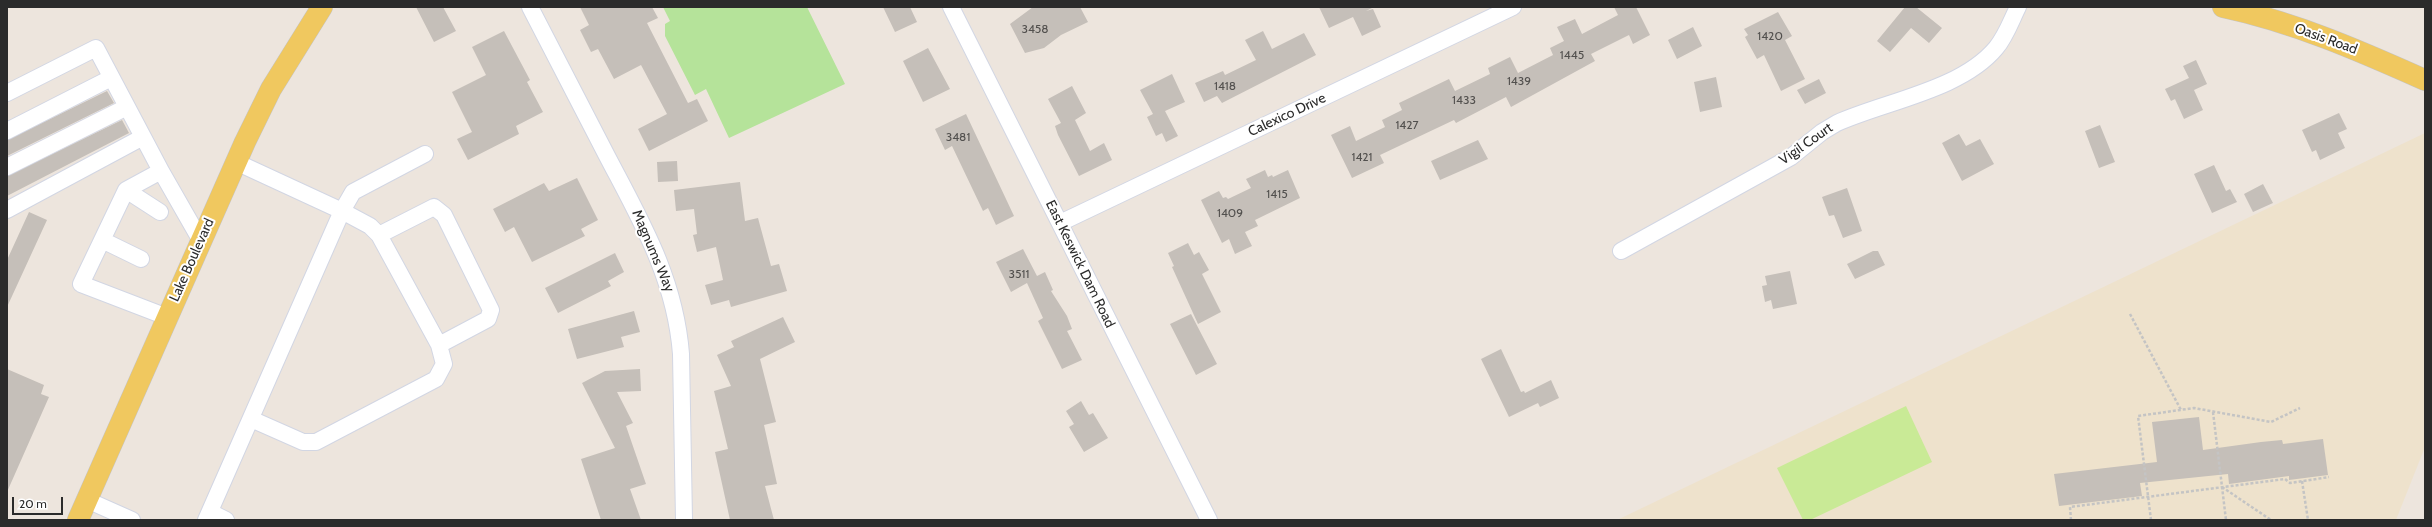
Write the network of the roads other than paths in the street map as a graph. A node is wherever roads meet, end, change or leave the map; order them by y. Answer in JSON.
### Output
{"nodes":[{"id":1,"x":322,"y":7,"type":"edge"},
{"id":2,"x":530,"y":7,"type":"edge"},
{"id":3,"x":951,"y":7,"type":"edge"},
{"id":4,"x":1513,"y":7,"type":"edge"},
{"id":5,"x":2018,"y":7,"type":"edge"},
{"id":6,"x":2223,"y":7,"type":"edge"},
{"id":7,"x":111,"y":78,"type":"junction"},
{"id":8,"x":2425,"y":80,"type":"edge"},
{"id":9,"x":7,"y":93,"type":"edge"},
{"id":10,"x":127,"y":107,"type":"junction"},
{"id":11,"x":7,"y":131,"type":"edge"},
{"id":12,"x":143,"y":137,"type":"junction"},
{"id":13,"x":425,"y":154,"type":"dead end"},
{"id":14,"x":236,"y":162,"type":"junction"},
{"id":15,"x":7,"y":167,"type":"edge"},
{"id":16,"x":161,"y":170,"type":"junction"},
{"id":17,"x":126,"y":190,"type":"junction"},
{"id":18,"x":7,"y":210,"type":"edge"},
{"id":19,"x":342,"y":211,"type":"junction"},
{"id":20,"x":160,"y":212,"type":"dead end"},
{"id":21,"x":1060,"y":223,"type":"junction"},
{"id":22,"x":379,"y":235,"type":"junction"},
{"id":23,"x":102,"y":240,"type":"junction"},
{"id":24,"x":201,"y":241,"type":"junction"},
{"id":25,"x":1621,"y":251,"type":"dead end"},
{"id":26,"x":140,"y":259,"type":"dead end"},
{"id":27,"x":167,"y":317,"type":"junction"},
{"id":28,"x":439,"y":345,"type":"junction"},
{"id":29,"x":251,"y":419,"type":"junction"},
{"id":30,"x":87,"y":500,"type":"junction"},
{"id":31,"x":208,"y":516,"type":"edge"},
{"id":32,"x":78,"y":520,"type":"edge"},
{"id":33,"x":132,"y":520,"type":"edge"},
{"id":34,"x":226,"y":520,"type":"edge"},
{"id":35,"x":684,"y":520,"type":"edge"},
{"id":36,"x":1209,"y":520,"type":"edge"}],
"edges":[{"from":1,"to":14,"type":"main road","name":"Lake Boulevard"},
{"from":2,"to":35,"type":"street","name":"Magnums Way"},
{"from":3,"to":21,"type":"street","name":"East Keswick Dam Road"},
{"from":4,"to":21,"type":"street","name":"Calexico Drive"},
{"from":5,"to":25,"type":"street","name":"Vigil Court"},
{"from":6,"to":8,"type":"main road","name":"Oasis Road"},
{"from":7,"to":9,"type":"street"},
{"from":7,"to":10,"type":"street"},
{"from":7,"to":11,"type":"street"},
{"from":10,"to":12,"type":"street"},
{"from":10,"to":15,"type":"street"},
{"from":12,"to":16,"type":"street"},
{"from":12,"to":18,"type":"street"},
{"from":13,"to":19,"type":"street"},
{"from":14,"to":19,"type":"street"},
{"from":14,"to":24,"type":"main road","name":"Lake Boulevard"},
{"from":16,"to":17,"type":"street"},
{"from":16,"to":24,"type":"street"},
{"from":17,"to":20,"type":"street"},
{"from":17,"to":23,"type":"street"},
{"from":19,"to":22,"type":"street"},
{"from":19,"to":29,"type":"street"},
{"from":21,"to":36,"type":"street","name":"East Keswick Dam Road"},
{"from":22,"to":28,"type":"street"},
{"from":22,"to":28,"type":"street"},
{"from":23,"to":26,"type":"street"},
{"from":23,"to":27,"type":"street"},
{"from":24,"to":27,"type":"main road","name":"Lake Boulevard"},
{"from":27,"to":30,"type":"main road","name":"Lake Boulevard"},
{"from":28,"to":29,"type":"street"},
{"from":29,"to":31,"type":"street"},
{"from":30,"to":32,"type":"main road","name":"Lake Boulevard"},
{"from":30,"to":33,"type":"street"},
{"from":31,"to":34,"type":"street"}]}
